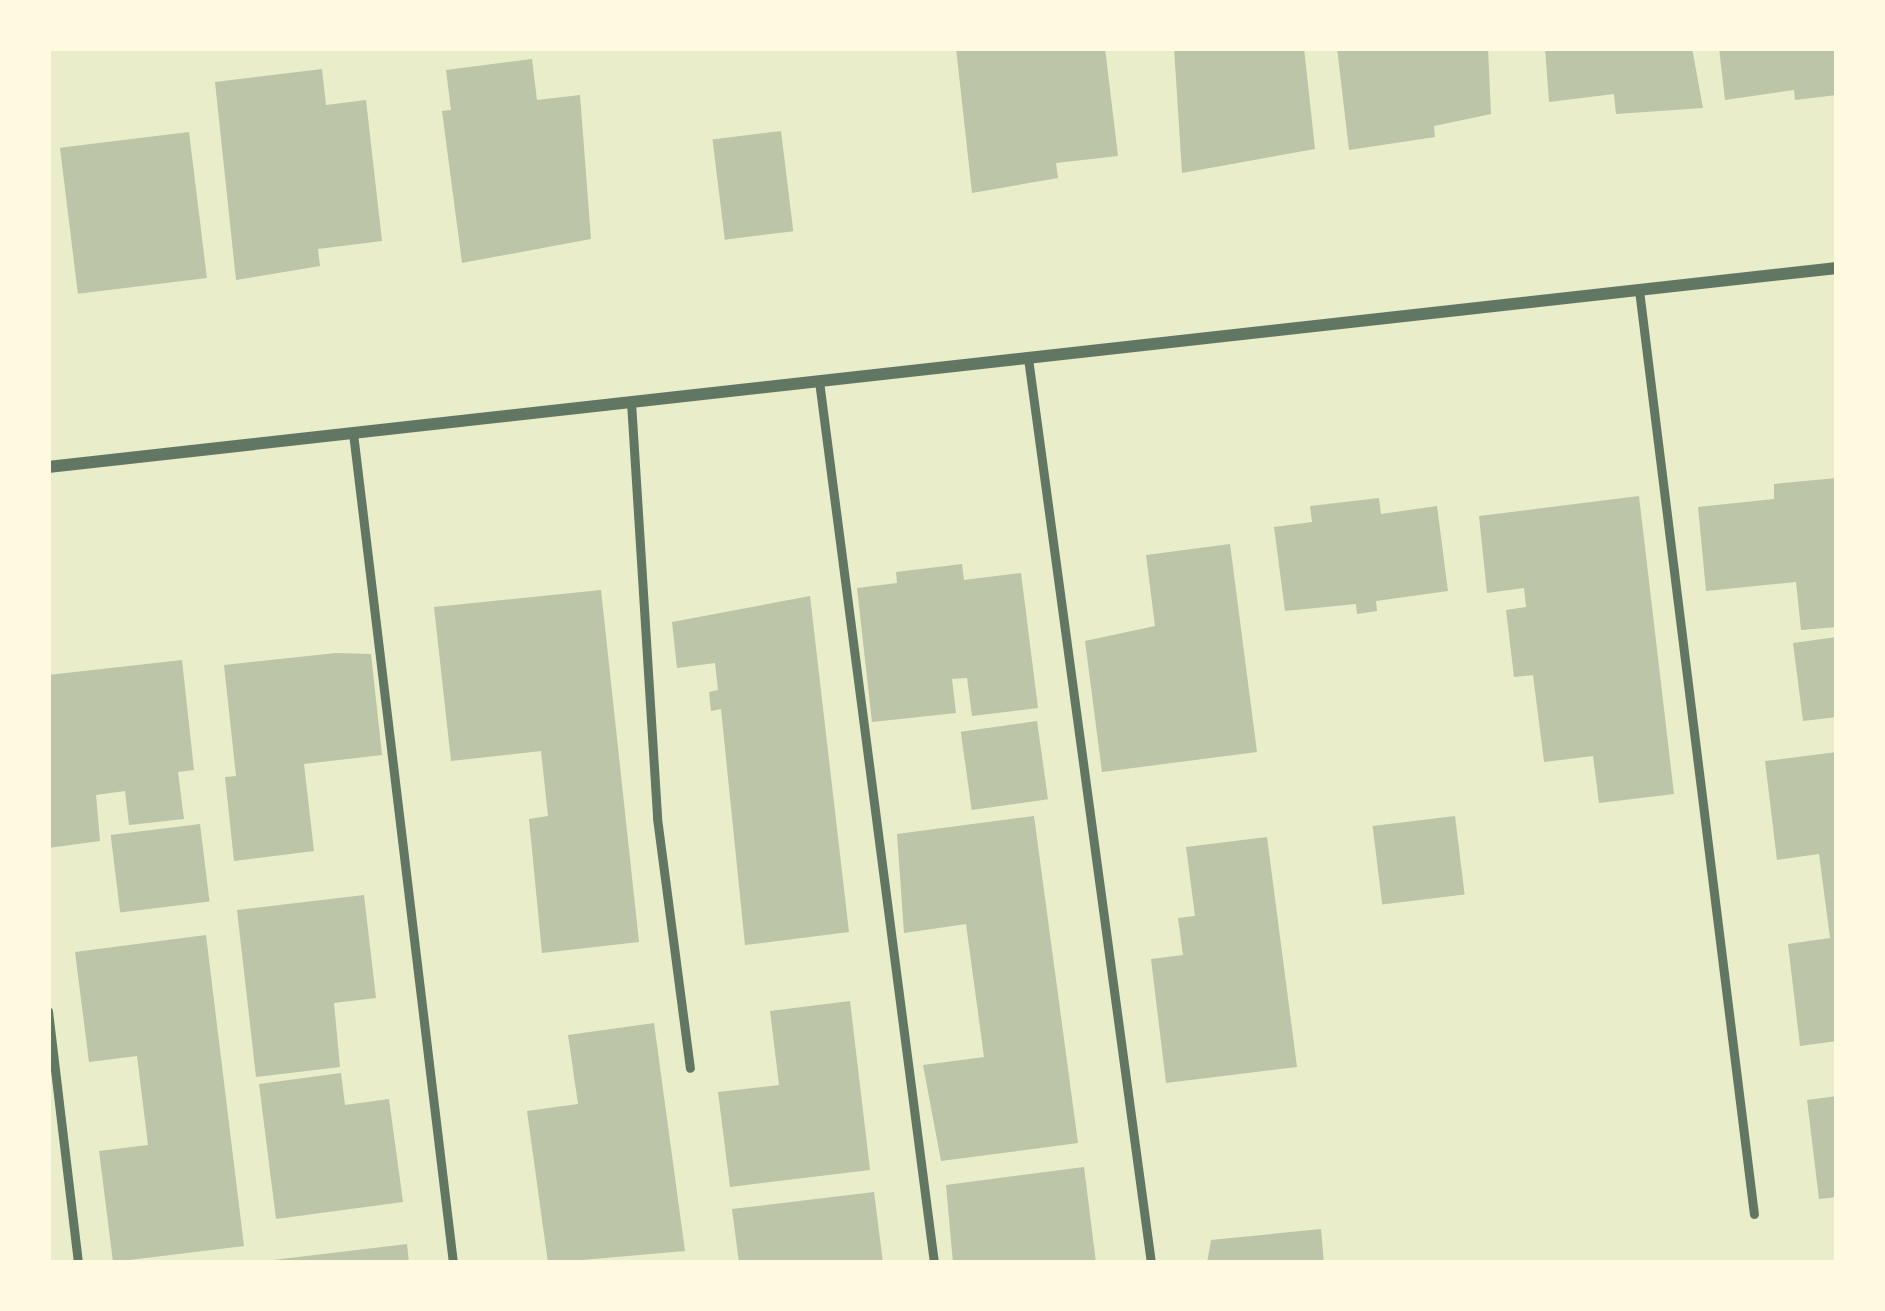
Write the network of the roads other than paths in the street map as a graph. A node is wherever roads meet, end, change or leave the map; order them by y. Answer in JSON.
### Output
{"nodes":[{"id":1,"x":1837,"y":268,"type":"edge"},
{"id":2,"x":1639,"y":290,"type":"junction"},
{"id":3,"x":1028,"y":358,"type":"junction"},
{"id":4,"x":819,"y":381,"type":"junction"},
{"id":5,"x":631,"y":402,"type":"junction"},
{"id":6,"x":352,"y":433,"type":"junction"},
{"id":7,"x":48,"y":467,"type":"edge"},
{"id":8,"x":48,"y":1011,"type":"edge"},
{"id":9,"x":691,"y":1067,"type":"dead end"},
{"id":10,"x":1754,"y":1214,"type":"dead end"},
{"id":11,"x":78,"y":1263,"type":"edge"},
{"id":12,"x":453,"y":1263,"type":"edge"},
{"id":13,"x":934,"y":1263,"type":"edge"},
{"id":14,"x":1151,"y":1263,"type":"edge"}],
"edges":[{"from":1,"to":2,"type":"street"},
{"from":2,"to":3,"type":"street"},
{"from":2,"to":10,"type":"lane"},
{"from":3,"to":4,"type":"street"},
{"from":3,"to":14,"type":"lane"},
{"from":4,"to":5,"type":"street"},
{"from":4,"to":13,"type":"lane"},
{"from":5,"to":6,"type":"street"},
{"from":5,"to":9,"type":"lane"},
{"from":6,"to":7,"type":"street"},
{"from":6,"to":12,"type":"lane"},
{"from":8,"to":11,"type":"lane"}]}
